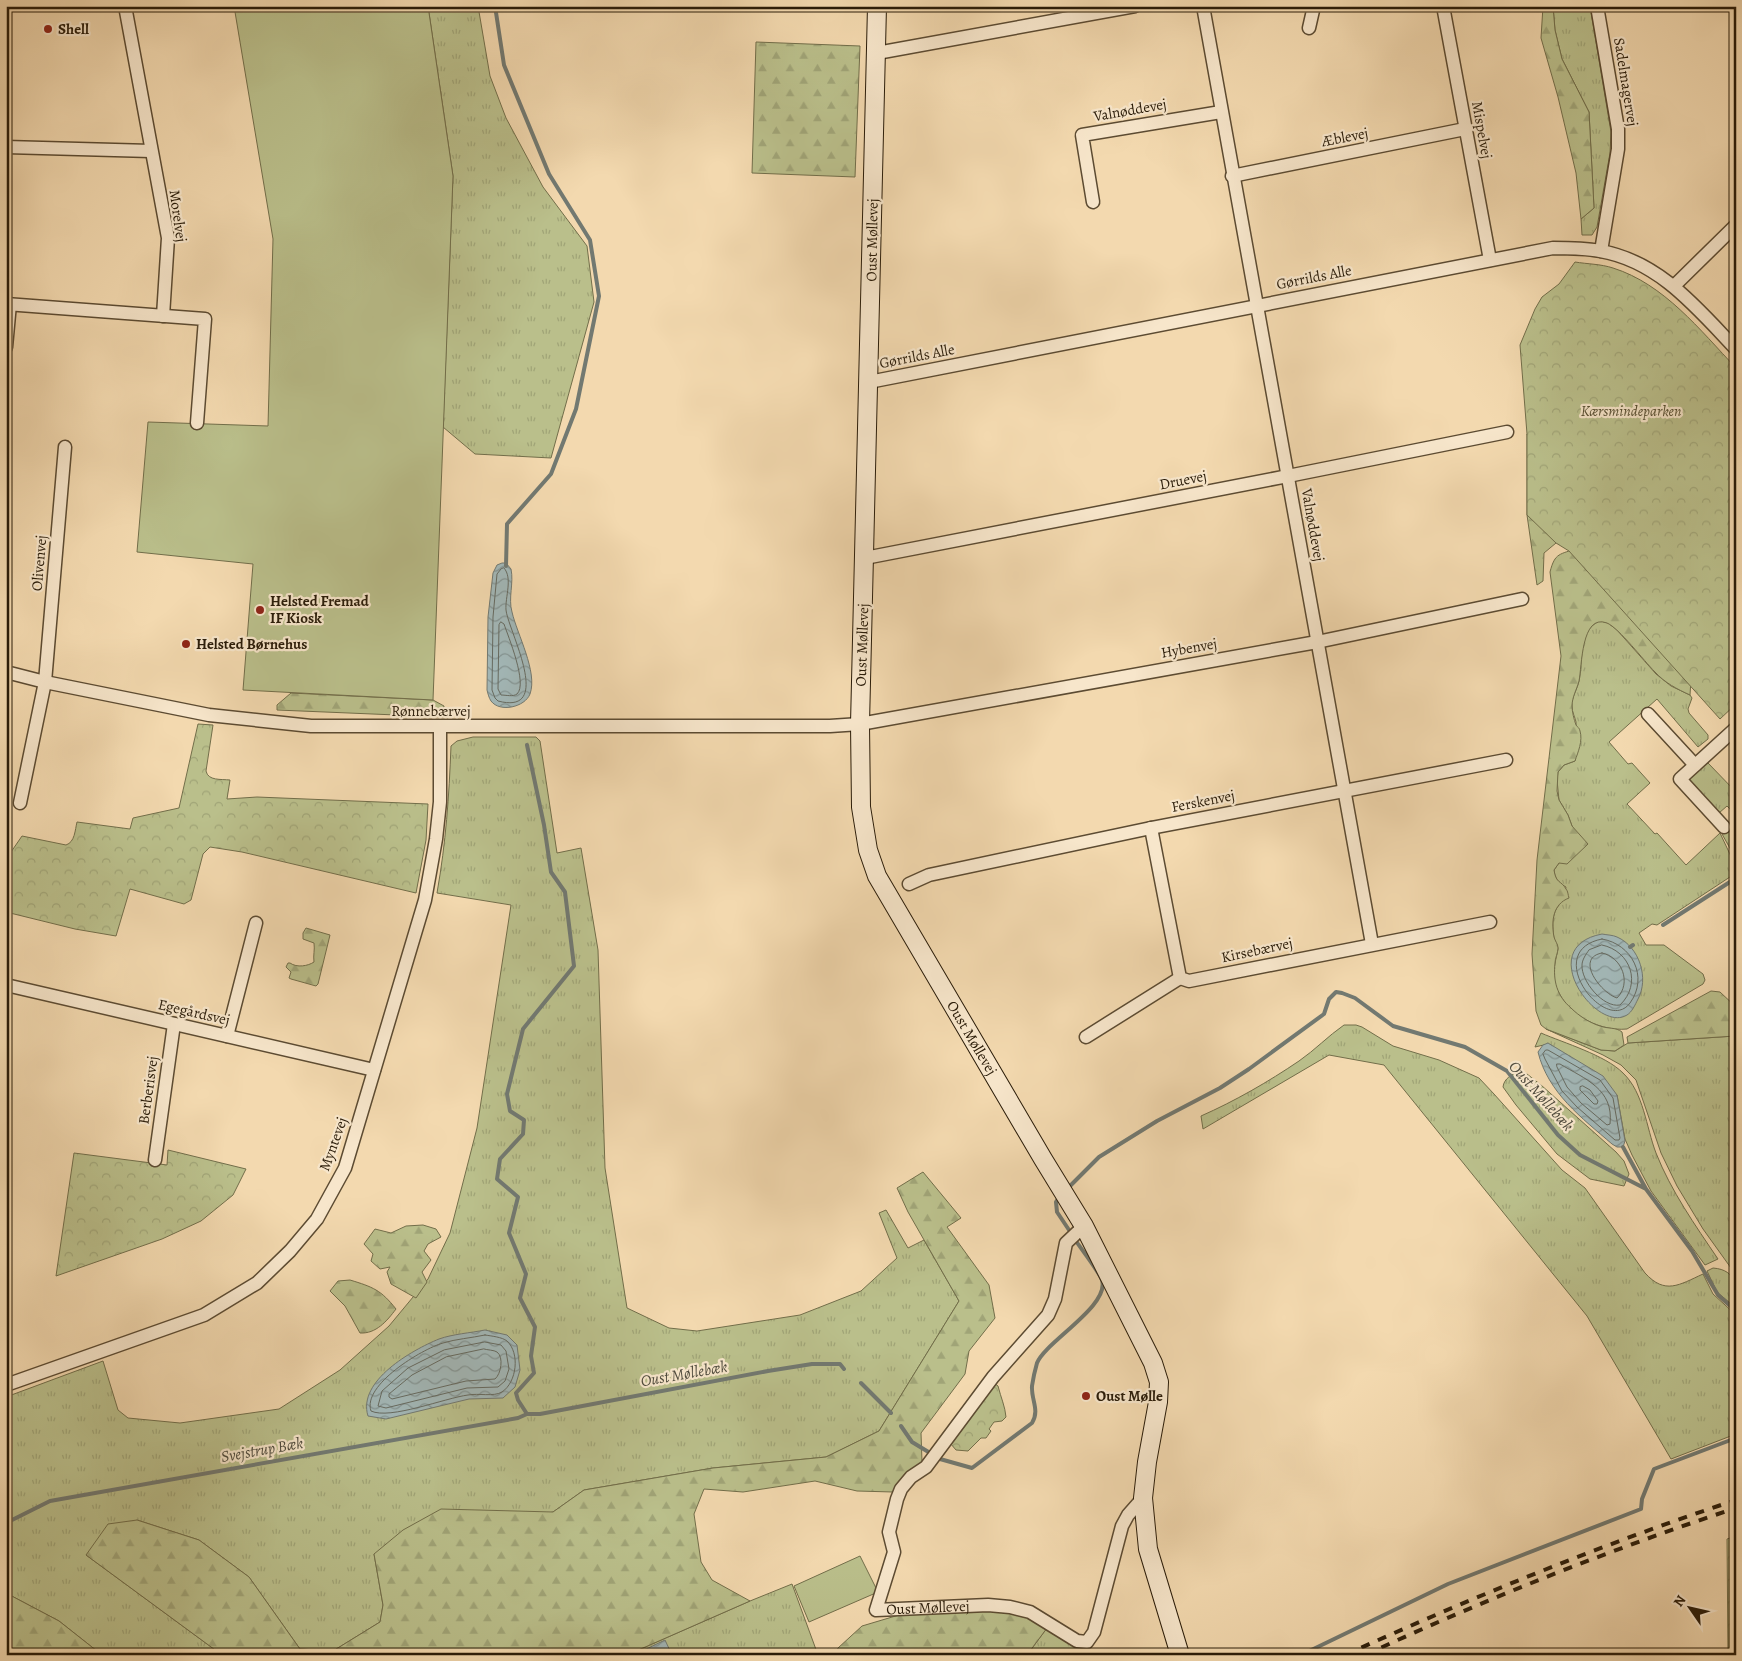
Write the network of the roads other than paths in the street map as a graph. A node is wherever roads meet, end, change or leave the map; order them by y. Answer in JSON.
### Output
{"nodes":[{"id":1,"x":125,"y":6,"type":"edge"},
{"id":2,"x":877,"y":6,"type":"edge"},
{"id":3,"x":1135,"y":6,"type":"edge"},
{"id":4,"x":1203,"y":6,"type":"edge"},
{"id":5,"x":1314,"y":6,"type":"edge"},
{"id":6,"x":1443,"y":6,"type":"edge"},
{"id":7,"x":1597,"y":6,"type":"edge"},
{"id":8,"x":1309,"y":28,"type":"dead end"},
{"id":9,"x":877,"y":53,"type":"junction"},
{"id":10,"x":1221,"y":112,"type":"junction"},
{"id":11,"x":1465,"y":129,"type":"junction"},
{"id":12,"x":6,"y":147,"type":"edge"},
{"id":13,"x":151,"y":151,"type":"junction"},
{"id":14,"x":1232,"y":176,"type":"junction"},
{"id":15,"x":1094,"y":202,"type":"dead end"},
{"id":16,"x":1736,"y":225,"type":"edge"},
{"id":17,"x":1601,"y":251,"type":"junction"},
{"id":18,"x":1490,"y":260,"type":"junction"},
{"id":19,"x":1674,"y":286,"type":"junction"},
{"id":20,"x":8,"y":304,"type":"edge"},
{"id":21,"x":1257,"y":305,"type":"junction"},
{"id":22,"x":162,"y":316,"type":"junction"},
{"id":23,"x":6,"y":347,"type":"edge"},
{"id":24,"x":1736,"y":349,"type":"edge"},
{"id":25,"x":869,"y":382,"type":"junction"},
{"id":26,"x":196,"y":423,"type":"dead end"},
{"id":27,"x":1507,"y":432,"type":"dead end"},
{"id":28,"x":65,"y":447,"type":"dead end"},
{"id":29,"x":1288,"y":476,"type":"junction"},
{"id":30,"x":865,"y":558,"type":"junction"},
{"id":31,"x":1522,"y":599,"type":"dead end"},
{"id":32,"x":1317,"y":642,"type":"junction"},
{"id":33,"x":6,"y":672,"type":"edge"},
{"id":34,"x":45,"y":682,"type":"junction"},
{"id":35,"x":1648,"y":714,"type":"dead end"},
{"id":36,"x":860,"y":724,"type":"junction"},
{"id":37,"x":440,"y":727,"type":"junction"},
{"id":38,"x":1736,"y":728,"type":"edge"},
{"id":39,"x":1506,"y":760,"type":"dead end"},
{"id":40,"x":1695,"y":765,"type":"junction"},
{"id":41,"x":1344,"y":790,"type":"junction"},
{"id":42,"x":20,"y":803,"type":"dead end"},
{"id":43,"x":1724,"y":827,"type":"dead end"},
{"id":44,"x":1151,"y":828,"type":"junction"},
{"id":45,"x":909,"y":884,"type":"dead end"},
{"id":46,"x":1490,"y":922,"type":"dead end"},
{"id":47,"x":256,"y":923,"type":"dead end"},
{"id":48,"x":1372,"y":944,"type":"junction"},
{"id":49,"x":1180,"y":978,"type":"junction"},
{"id":50,"x":6,"y":985,"type":"edge"},
{"id":51,"x":174,"y":1024,"type":"junction"},
{"id":52,"x":227,"y":1036,"type":"junction"},
{"id":53,"x":1086,"y":1037,"type":"dead end"},
{"id":54,"x":374,"y":1070,"type":"junction"},
{"id":55,"x":155,"y":1160,"type":"dead end"},
{"id":56,"x":1084,"y":1226,"type":"junction"},
{"id":57,"x":6,"y":1385,"type":"edge"},
{"id":58,"x":1143,"y":1498,"type":"junction"},
{"id":59,"x":1180,"y":1655,"type":"edge"}],
"edges":[{"from":1,"to":13,"type":"street","name":"Morelvej"},
{"from":2,"to":9,"type":"street","name":"Oust Møllevej"},
{"from":3,"to":9,"type":"street"},
{"from":4,"to":10,"type":"street","name":"Valnøddevej"},
{"from":5,"to":8,"type":"street"},
{"from":6,"to":11,"type":"street","name":"Mispelvej"},
{"from":7,"to":17,"type":"street","name":"Sadelmagervej"},
{"from":9,"to":25,"type":"street","name":"Oust Møllevej"},
{"from":10,"to":14,"type":"street","name":"Valnøddevej"},
{"from":10,"to":15,"type":"street","name":"Valnøddevej"},
{"from":11,"to":14,"type":"street","name":"Æblevej"},
{"from":11,"to":18,"type":"street","name":"Mispelvej"},
{"from":12,"to":13,"type":"street"},
{"from":13,"to":22,"type":"street","name":"Morelvej"},
{"from":14,"to":21,"type":"street","name":"Valnøddevej"},
{"from":16,"to":19,"type":"street"},
{"from":17,"to":18,"type":"street","name":"Gørrilds Alle"},
{"from":17,"to":19,"type":"street","name":"Gørrilds Alle"},
{"from":18,"to":21,"type":"street","name":"Gørrilds Alle"},
{"from":19,"to":24,"type":"street","name":"Gørrilds Alle"},
{"from":20,"to":22,"type":"street"},
{"from":20,"to":23,"type":"street"},
{"from":21,"to":25,"type":"street","name":"Gørrilds Alle"},
{"from":21,"to":29,"type":"street","name":"Valnøddevej"},
{"from":22,"to":26,"type":"street"},
{"from":25,"to":30,"type":"street","name":"Oust Møllevej"},
{"from":27,"to":29,"type":"street","name":"Druevej"},
{"from":28,"to":34,"type":"street","name":"Olivenvej"},
{"from":29,"to":30,"type":"street","name":"Druevej"},
{"from":29,"to":32,"type":"street","name":"Valnøddevej"},
{"from":30,"to":36,"type":"street","name":"Oust Møllevej"},
{"from":31,"to":32,"type":"street","name":"Hybenvej"},
{"from":32,"to":36,"type":"street","name":"Hybenvej"},
{"from":32,"to":41,"type":"street","name":"Valnøddevej"},
{"from":33,"to":34,"type":"street","name":"Rønnebærvej"},
{"from":34,"to":37,"type":"street","name":"Rønnebærvej"},
{"from":34,"to":42,"type":"street","name":"Olivenvej"},
{"from":35,"to":40,"type":"street"},
{"from":36,"to":37,"type":"street","name":"Rønnebærvej"},
{"from":36,"to":56,"type":"street","name":"Oust Møllevej"},
{"from":37,"to":54,"type":"street","name":"Myntevej"},
{"from":38,"to":40,"type":"street"},
{"from":39,"to":41,"type":"street","name":"Ferskenvej"},
{"from":40,"to":43,"type":"street"},
{"from":41,"to":44,"type":"street","name":"Ferskenvej"},
{"from":41,"to":48,"type":"street","name":"Valnøddevej"},
{"from":44,"to":45,"type":"street","name":"Ferskenvej"},
{"from":44,"to":49,"type":"street"},
{"from":46,"to":48,"type":"street","name":"Kirsebærvej"},
{"from":47,"to":52,"type":"street"},
{"from":48,"to":49,"type":"street","name":"Kirsebærvej"},
{"from":49,"to":53,"type":"street"},
{"from":50,"to":51,"type":"street","name":"Egegårdsvej"},
{"from":51,"to":52,"type":"street","name":"Egegårdsvej"},
{"from":51,"to":55,"type":"street","name":"Berberisvej"},
{"from":52,"to":54,"type":"street","name":"Egegårdsvej"},
{"from":54,"to":57,"type":"street","name":"Myntevej"},
{"from":56,"to":58,"type":"street","name":"Oust Møllevej"},
{"from":56,"to":58,"type":"street","name":"Oust Møllevej"},
{"from":58,"to":59,"type":"street","name":"Oust Møllevej"}]}
